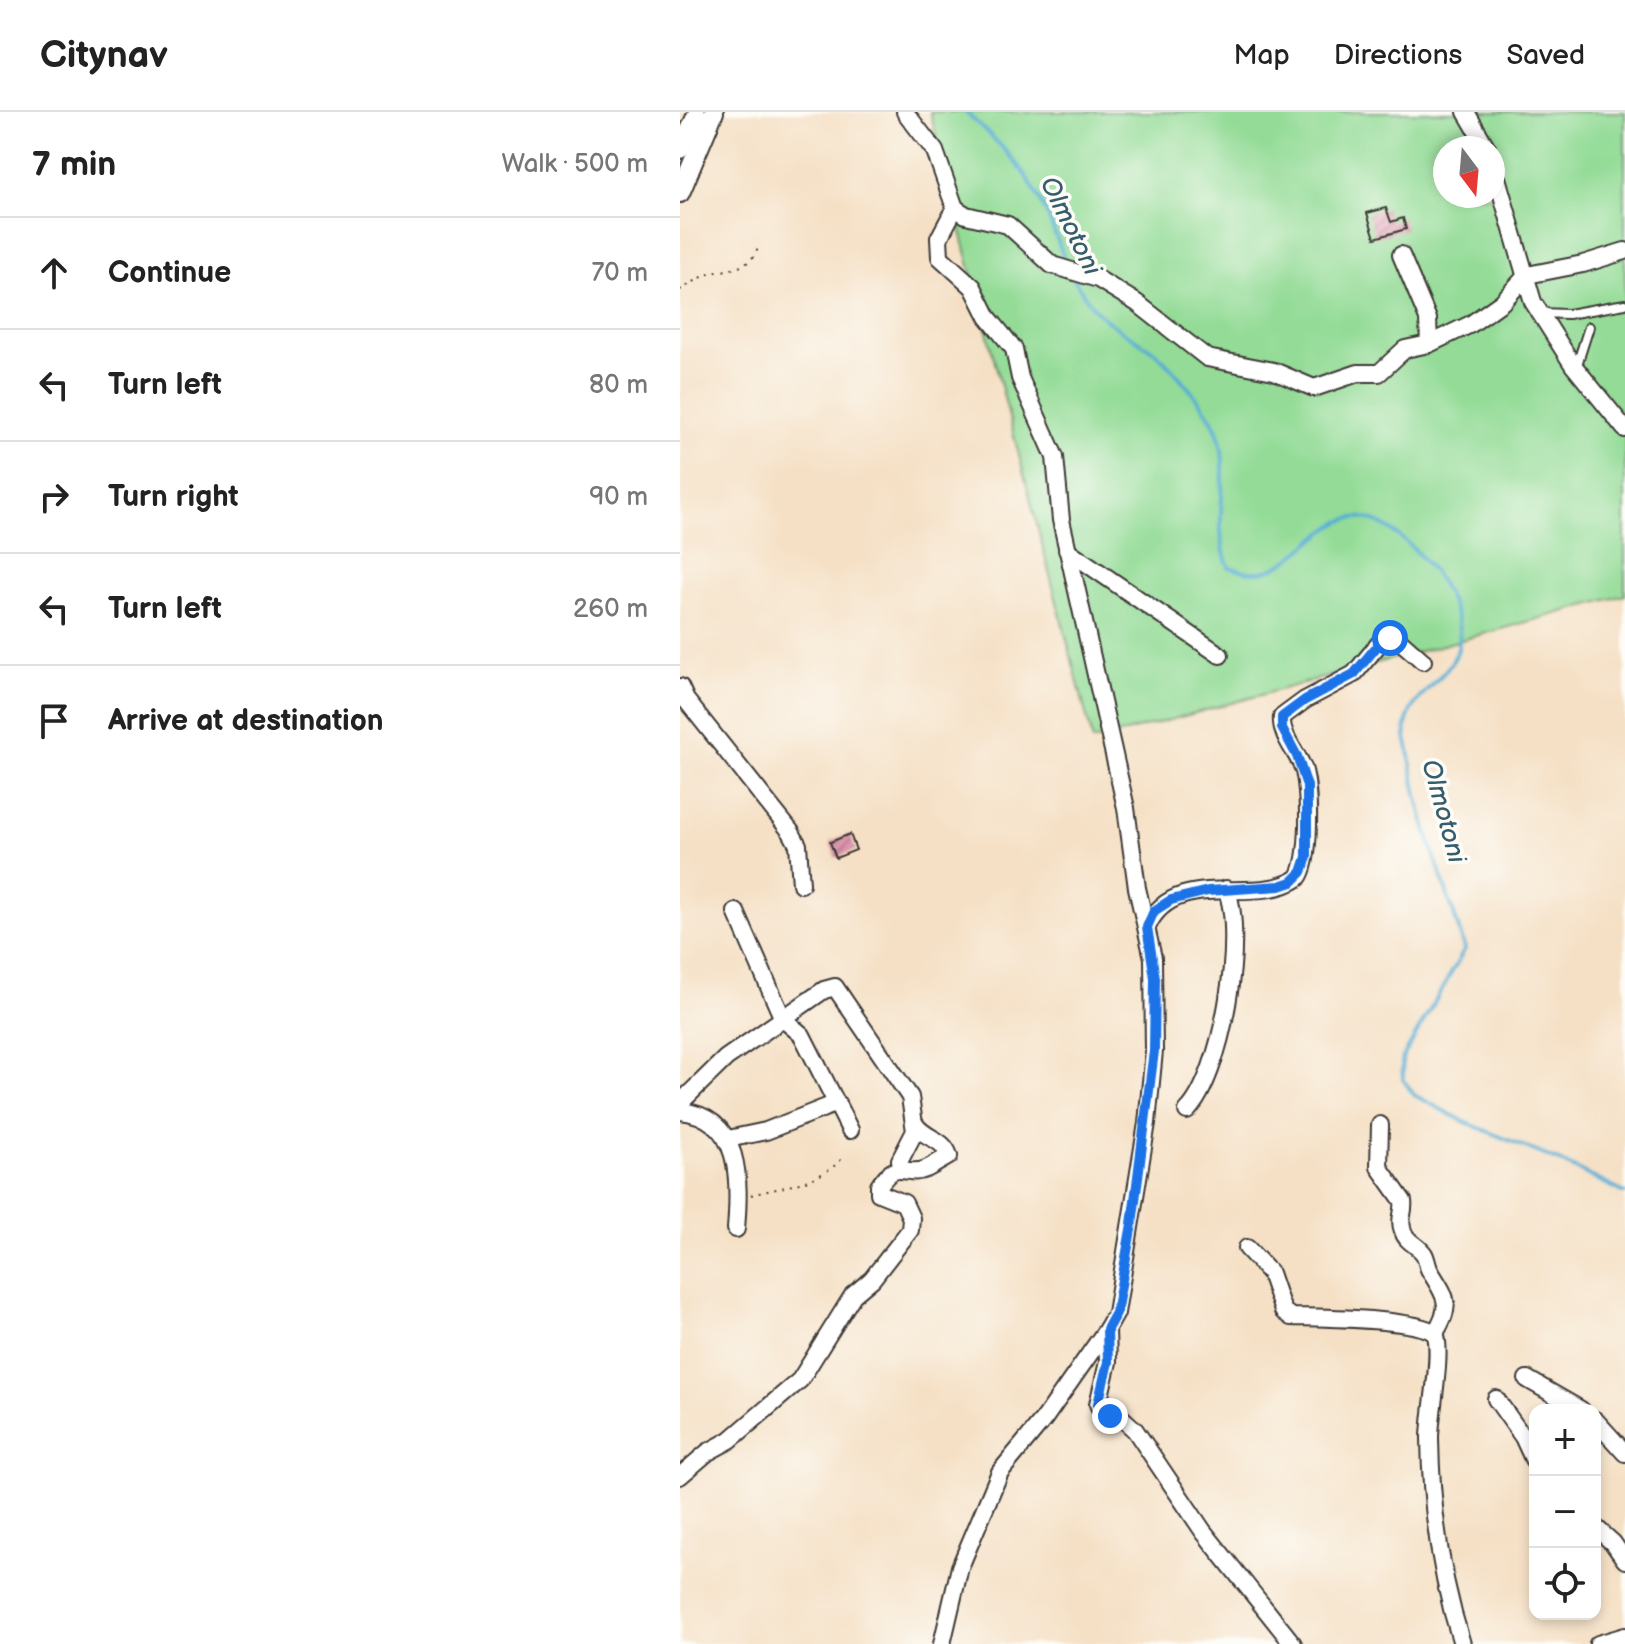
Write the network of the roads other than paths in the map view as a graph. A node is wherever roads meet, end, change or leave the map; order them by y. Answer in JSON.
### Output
{"nodes":[{"id":1,"x":697,"y":112,"type":"edge"},
{"id":2,"x":714,"y":112,"type":"edge"},
{"id":3,"x":905,"y":112,"type":"edge"},
{"id":4,"x":1466,"y":112,"type":"edge"},
{"id":5,"x":1480,"y":136,"type":"edge"},
{"id":6,"x":680,"y":150,"type":"edge"},
{"id":7,"x":680,"y":193,"type":"edge"},
{"id":8,"x":1505,"y":203,"type":"edge"},
{"id":9,"x":955,"y":208,"type":"junction"},
{"id":10,"x":1625,"y":251,"type":"edge"},
{"id":11,"x":1401,"y":255,"type":"dead end"},
{"id":12,"x":1527,"y":275,"type":"junction"},
{"id":13,"x":1625,"y":304,"type":"edge"},
{"id":14,"x":1540,"y":313,"type":"junction"},
{"id":15,"x":1589,"y":327,"type":"dead end"},
{"id":16,"x":1429,"y":344,"type":"junction"},
{"id":17,"x":1576,"y":369,"type":"junction"},
{"id":18,"x":1625,"y":429,"type":"edge"},
{"id":19,"x":1067,"y":550,"type":"junction"},
{"id":20,"x":1220,"y":655,"type":"dead end"},
{"id":21,"x":1423,"y":661,"type":"dead end"},
{"id":22,"x":680,"y":687,"type":"edge"},
{"id":23,"x":801,"y":884,"type":"dead end"},
{"id":24,"x":1226,"y":889,"type":"junction"},
{"id":25,"x":736,"y":912,"type":"dead end"},
{"id":26,"x":1147,"y":927,"type":"junction"},
{"id":27,"x":783,"y":1019,"type":"junction"},
{"id":28,"x":680,"y":1103,"type":"edge"},
{"id":29,"x":837,"y":1103,"type":"junction"},
{"id":30,"x":680,"y":1111,"type":"edge"},
{"id":31,"x":1187,"y":1111,"type":"dead end"},
{"id":32,"x":915,"y":1124,"type":"junction"},
{"id":33,"x":1380,"y":1125,"type":"dead end"},
{"id":34,"x":850,"y":1130,"type":"dead end"},
{"id":35,"x":728,"y":1139,"type":"junction"},
{"id":36,"x":900,"y":1160,"type":"dead end"},
{"id":37,"x":736,"y":1229,"type":"dead end"},
{"id":38,"x":1247,"y":1248,"type":"dead end"},
{"id":39,"x":1107,"y":1329,"type":"junction"},
{"id":40,"x":1435,"y":1333,"type":"junction"},
{"id":41,"x":1527,"y":1379,"type":"dead end"},
{"id":42,"x":1496,"y":1399,"type":"dead end"},
{"id":43,"x":1571,"y":1404,"type":"edge"},
{"id":44,"x":1601,"y":1427,"type":"edge"},
{"id":45,"x":1529,"y":1450,"type":"edge"},
{"id":46,"x":1625,"y":1453,"type":"edge"},
{"id":47,"x":680,"y":1476,"type":"edge"},
{"id":48,"x":1601,"y":1532,"type":"edge"},
{"id":49,"x":1625,"y":1560,"type":"edge"},
{"id":50,"x":1625,"y":1636,"type":"edge"},
{"id":51,"x":942,"y":1644,"type":"edge"},
{"id":52,"x":1293,"y":1644,"type":"edge"},
{"id":53,"x":1462,"y":1644,"type":"edge"},
{"id":54,"x":1598,"y":1644,"type":"edge"}],
"edges":[{"from":1,"to":6,"type":"street"},
{"from":2,"to":7,"type":"street"},
{"from":3,"to":9,"type":"street"},
{"from":4,"to":5,"type":"street"},
{"from":8,"to":12,"type":"street"},
{"from":9,"to":16,"type":"street"},
{"from":9,"to":19,"type":"street"},
{"from":10,"to":12,"type":"street"},
{"from":11,"to":16,"type":"street"},
{"from":12,"to":14,"type":"street"},
{"from":12,"to":16,"type":"street"},
{"from":13,"to":14,"type":"lane"},
{"from":14,"to":17,"type":"street"},
{"from":15,"to":17,"type":"lane"},
{"from":17,"to":18,"type":"street"},
{"from":19,"to":20,"type":"street"},
{"from":19,"to":26,"type":"street"},
{"from":21,"to":24,"type":"street"},
{"from":22,"to":23,"type":"street"},
{"from":24,"to":26,"type":"street"},
{"from":24,"to":31,"type":"street"},
{"from":25,"to":27,"type":"street"},
{"from":26,"to":39,"type":"street"},
{"from":27,"to":28,"type":"street"},
{"from":27,"to":29,"type":"street"},
{"from":27,"to":32,"type":"street"},
{"from":29,"to":34,"type":"street"},
{"from":29,"to":35,"type":"street"},
{"from":30,"to":35,"type":"street"},
{"from":32,"to":36,"type":"street"},
{"from":32,"to":47,"type":"street"},
{"from":33,"to":40,"type":"street"},
{"from":35,"to":37,"type":"street"},
{"from":38,"to":40,"type":"street"},
{"from":39,"to":51,"type":"street"},
{"from":39,"to":52,"type":"street"},
{"from":40,"to":53,"type":"street"},
{"from":41,"to":43,"type":"street"},
{"from":42,"to":45,"type":"street"},
{"from":44,"to":46,"type":"street"},
{"from":48,"to":49,"type":"street"},
{"from":50,"to":54,"type":"street"}]}
